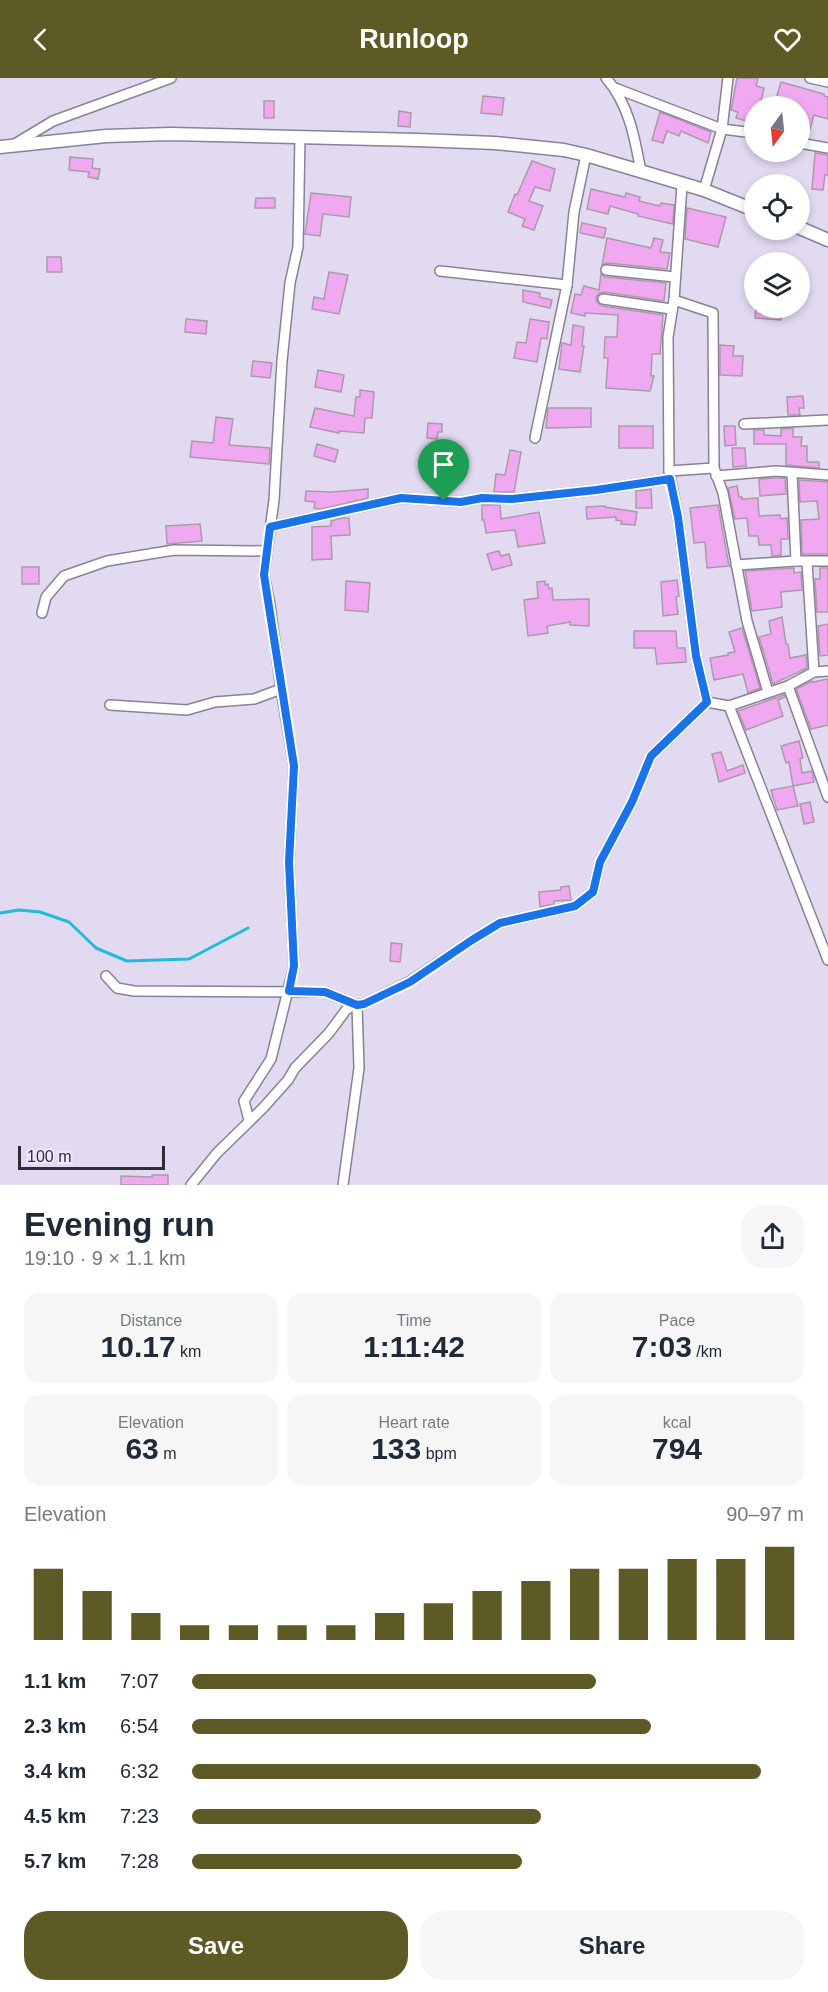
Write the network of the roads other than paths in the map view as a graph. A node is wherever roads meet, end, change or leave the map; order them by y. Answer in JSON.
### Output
{"nodes":[{"id":1,"x":171,"y":78,"type":"edge"},
{"id":2,"x":606,"y":78,"type":"edge"},
{"id":3,"x":728,"y":78,"type":"edge"},
{"id":4,"x":810,"y":78,"type":"edge"},
{"id":5,"x":828,"y":82,"type":"edge"},
{"id":6,"x":615,"y":88,"type":"junction"},
{"id":7,"x":722,"y":129,"type":"junction"},
{"id":8,"x":744,"y":132,"type":"edge"},
{"id":9,"x":300,"y":137,"type":"junction"},
{"id":10,"x":14,"y":145,"type":"junction"},
{"id":11,"x":810,"y":145,"type":"edge"},
{"id":12,"x":0,"y":147,"type":"edge"},
{"id":13,"x":828,"y":148,"type":"edge"},
{"id":14,"x":586,"y":155,"type":"junction"},
{"id":15,"x":641,"y":172,"type":"junction"},
{"id":16,"x":682,"y":185,"type":"junction"},
{"id":17,"x":704,"y":190,"type":"junction"},
{"id":18,"x":744,"y":206,"type":"edge"},
{"id":19,"x":810,"y":232,"type":"edge"},
{"id":20,"x":828,"y":240,"type":"edge"},
{"id":21,"x":606,"y":270,"type":"dead end"},
{"id":22,"x":440,"y":271,"type":"dead end"},
{"id":23,"x":675,"y":277,"type":"junction"},
{"id":24,"x":567,"y":285,"type":"junction"},
{"id":25,"x":603,"y":299,"type":"dead end"},
{"id":26,"x":673,"y":304,"type":"junction"},
{"id":27,"x":828,"y":420,"type":"edge"},
{"id":28,"x":744,"y":424,"type":"dead end"},
{"id":29,"x":536,"y":438,"type":"dead end"},
{"id":30,"x":715,"y":472,"type":"junction"},
{"id":31,"x":792,"y":473,"type":"junction"},
{"id":32,"x":669,"y":475,"type":"junction"},
{"id":33,"x":828,"y":475,"type":"edge"},
{"id":34,"x":270,"y":527,"type":"junction"},
{"id":35,"x":267,"y":551,"type":"junction"},
{"id":36,"x":796,"y":561,"type":"junction"},
{"id":37,"x":828,"y":561,"type":"edge"},
{"id":38,"x":807,"y":562,"type":"junction"},
{"id":39,"x":736,"y":565,"type":"junction"},
{"id":40,"x":42,"y":613,"type":"dead end"},
{"id":41,"x":828,"y":671,"type":"edge"},
{"id":42,"x":814,"y":672,"type":"junction"},
{"id":43,"x":788,"y":686,"type":"junction"},
{"id":44,"x":281,"y":689,"type":"junction"},
{"id":45,"x":768,"y":692,"type":"junction"},
{"id":46,"x":707,"y":702,"type":"junction"},
{"id":47,"x":110,"y":705,"type":"dead end"},
{"id":48,"x":729,"y":706,"type":"junction"},
{"id":49,"x":828,"y":797,"type":"edge"},
{"id":50,"x":828,"y":960,"type":"edge"},
{"id":51,"x":106,"y":976,"type":"dead end"},
{"id":52,"x":289,"y":991,"type":"junction"},
{"id":53,"x":357,"y":1005,"type":"junction"},
{"id":54,"x":249,"y":1120,"type":"junction"},
{"id":55,"x":191,"y":1185,"type":"edge"},
{"id":56,"x":342,"y":1185,"type":"edge"}],
"edges":[{"from":1,"to":10,"type":"street"},
{"from":2,"to":6,"type":"street"},
{"from":3,"to":7,"type":"street"},
{"from":4,"to":5,"type":"street"},
{"from":6,"to":7,"type":"street"},
{"from":6,"to":15,"type":"street"},
{"from":7,"to":8,"type":"street"},
{"from":7,"to":17,"type":"street"},
{"from":9,"to":10,"type":"street"},
{"from":9,"to":14,"type":"street"},
{"from":9,"to":34,"type":"street"},
{"from":10,"to":12,"type":"street"},
{"from":11,"to":13,"type":"street"},
{"from":14,"to":15,"type":"street"},
{"from":14,"to":24,"type":"street"},
{"from":15,"to":16,"type":"street"},
{"from":16,"to":17,"type":"street"},
{"from":16,"to":23,"type":"street"},
{"from":17,"to":18,"type":"street"},
{"from":19,"to":20,"type":"street"},
{"from":21,"to":23,"type":"street"},
{"from":22,"to":24,"type":"street"},
{"from":23,"to":26,"type":"street"},
{"from":24,"to":29,"type":"street"},
{"from":25,"to":26,"type":"street"},
{"from":26,"to":30,"type":"street"},
{"from":26,"to":32,"type":"street"},
{"from":27,"to":28,"type":"street"},
{"from":30,"to":31,"type":"street"},
{"from":30,"to":32,"type":"street"},
{"from":30,"to":39,"type":"street"},
{"from":31,"to":33,"type":"street"},
{"from":31,"to":36,"type":"street"},
{"from":32,"to":34,"type":"street"},
{"from":32,"to":46,"type":"street"},
{"from":34,"to":35,"type":"street"},
{"from":35,"to":40,"type":"street"},
{"from":35,"to":44,"type":"street"},
{"from":36,"to":38,"type":"street"},
{"from":36,"to":39,"type":"street"},
{"from":37,"to":38,"type":"street"},
{"from":38,"to":42,"type":"street"},
{"from":39,"to":45,"type":"street"},
{"from":41,"to":42,"type":"street"},
{"from":42,"to":43,"type":"street"},
{"from":43,"to":45,"type":"street"},
{"from":43,"to":49,"type":"street"},
{"from":44,"to":47,"type":"street"},
{"from":44,"to":52,"type":"street"},
{"from":45,"to":48,"type":"street"},
{"from":46,"to":48,"type":"street"},
{"from":46,"to":53,"type":"street"},
{"from":48,"to":50,"type":"street"},
{"from":51,"to":52,"type":"street"},
{"from":52,"to":53,"type":"street"},
{"from":52,"to":54,"type":"street"},
{"from":53,"to":54,"type":"street"},
{"from":53,"to":56,"type":"street"},
{"from":54,"to":55,"type":"street"}]}
